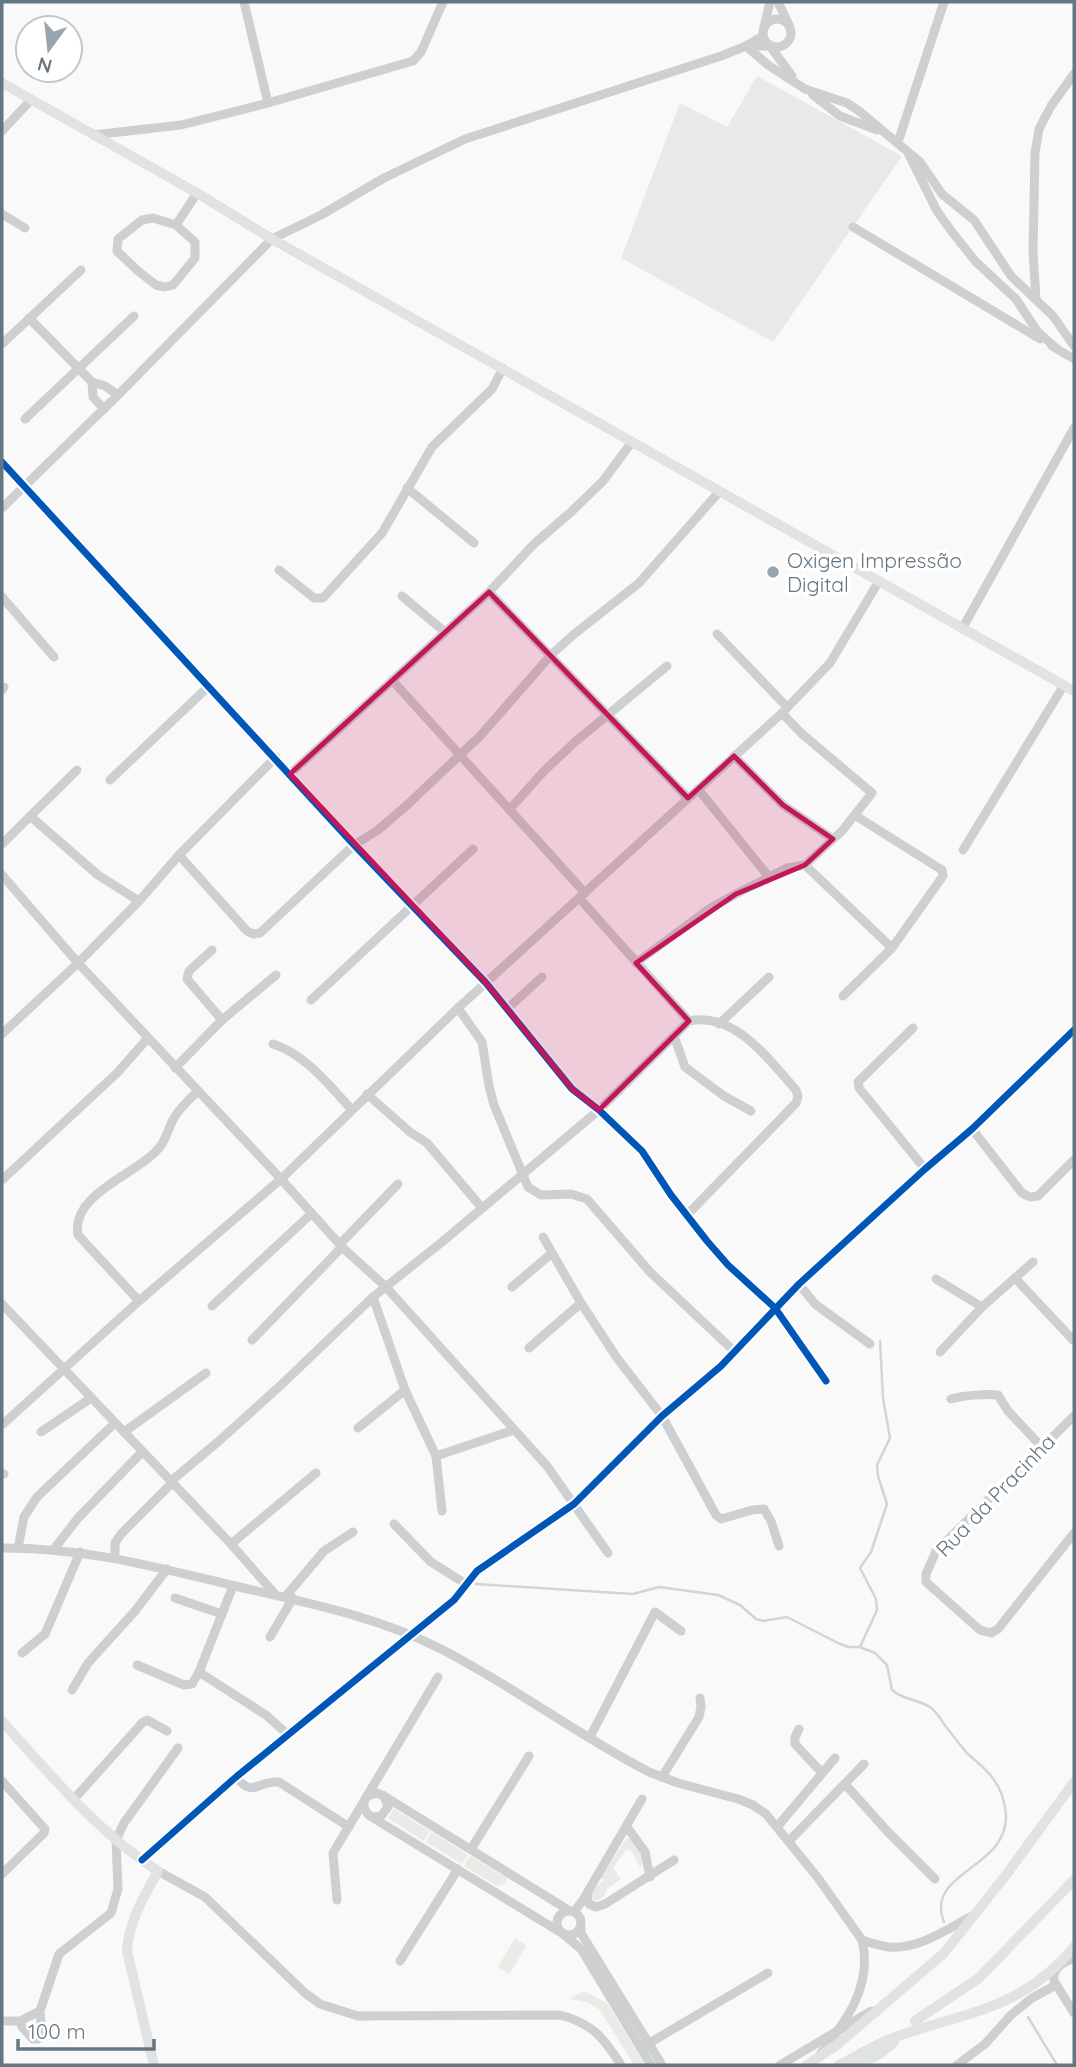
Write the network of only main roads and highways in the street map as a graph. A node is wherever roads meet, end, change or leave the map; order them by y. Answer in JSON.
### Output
{"nodes":[{"id":1,"x":2,"y":83,"type":"edge"},
{"id":2,"x":1074,"y":691,"type":"edge"},
{"id":3,"x":2,"y":1721,"type":"edge"},
{"id":4,"x":1072,"y":1785,"type":"edge"},
{"id":5,"x":1074,"y":1880,"type":"edge"},
{"id":6,"x":1074,"y":1947,"type":"edge"},
{"id":7,"x":915,"y":2021,"type":"dead end"},
{"id":8,"x":894,"y":2042,"type":"dead end"},
{"id":9,"x":811,"y":2063,"type":"edge"},
{"id":10,"x":154,"y":2065,"type":"edge"},
{"id":11,"x":839,"y":2065,"type":"edge"},
{"id":12,"x":859,"y":2065,"type":"edge"}],
"edges":[{"from":1,"to":2,"type":"main road"},
{"from":3,"to":10,"type":"main road"},
{"from":4,"to":9,"type":"main road"},
{"from":5,"to":7,"type":"main road"},
{"from":6,"to":11,"type":"main road"},
{"from":8,"to":12,"type":"main road"}]}
